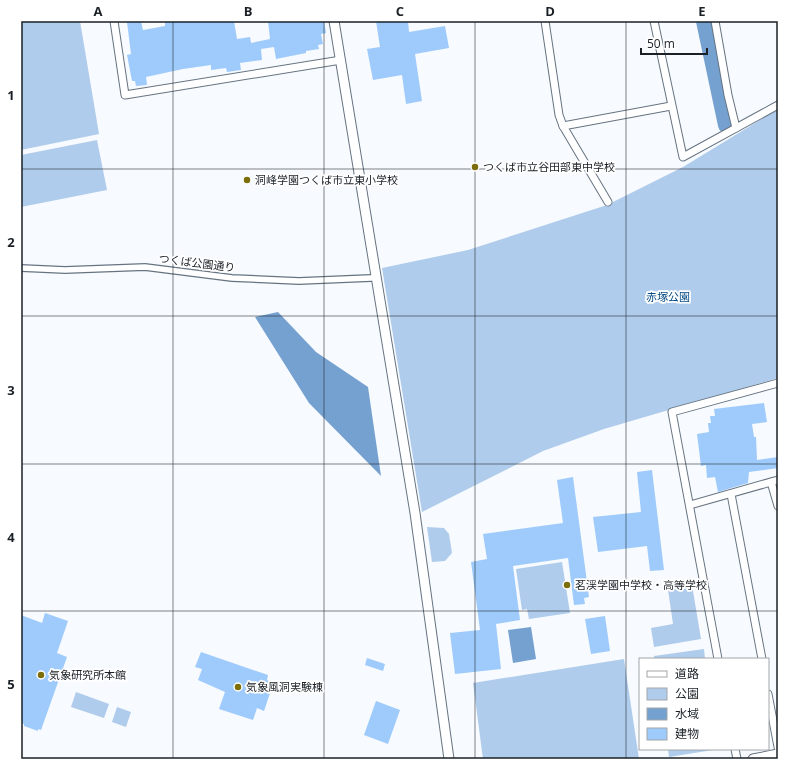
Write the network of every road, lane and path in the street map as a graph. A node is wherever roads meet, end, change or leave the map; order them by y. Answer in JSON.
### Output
{"nodes":[{"id":1,"x":114,"y":21,"type":"edge"},
{"id":2,"x":334,"y":21,"type":"edge"},
{"id":3,"x":545,"y":21,"type":"edge"},
{"id":4,"x":654,"y":21,"type":"edge"},
{"id":5,"x":715,"y":21,"type":"edge"},
{"id":6,"x":341,"y":60,"type":"junction"},
{"id":7,"x":778,"y":105,"type":"edge"},
{"id":8,"x":672,"y":106,"type":"junction"},
{"id":9,"x":564,"y":126,"type":"junction"},
{"id":10,"x":736,"y":128,"type":"junction"},
{"id":11,"x":608,"y":202,"type":"dead end"},
{"id":12,"x":21,"y":268,"type":"edge"},
{"id":13,"x":371,"y":278,"type":"dead end"},
{"id":14,"x":778,"y":383,"type":"edge"},
{"id":15,"x":775,"y":481,"type":"edge"},
{"id":16,"x":731,"y":494,"type":"junction"},
{"id":17,"x":690,"y":505,"type":"junction"},
{"id":18,"x":778,"y":506,"type":"edge"},
{"id":19,"x":718,"y":658,"type":"edge"},
{"id":20,"x":762,"y":658,"type":"edge"},
{"id":21,"x":769,"y":699,"type":"edge"},
{"id":22,"x":778,"y":747,"type":"edge"},
{"id":23,"x":778,"y":754,"type":"edge"},
{"id":24,"x":449,"y":759,"type":"edge"},
{"id":25,"x":753,"y":759,"type":"edge"}],
"edges":[{"from":1,"to":6,"type":"street"},
{"from":2,"to":6,"type":"street"},
{"from":3,"to":9,"type":"street"},
{"from":4,"to":8,"type":"street"},
{"from":5,"to":10,"type":"street"},
{"from":6,"to":24,"type":"street"},
{"from":7,"to":10,"type":"street"},
{"from":8,"to":9,"type":"street"},
{"from":8,"to":10,"type":"street"},
{"from":9,"to":11,"type":"street"},
{"from":12,"to":13,"type":"street","name":"つくば公園通り"},
{"from":14,"to":17,"type":"street"},
{"from":15,"to":16,"type":"street"},
{"from":15,"to":18,"type":"street"},
{"from":16,"to":17,"type":"street"},
{"from":16,"to":20,"type":"street"},
{"from":17,"to":19,"type":"street"},
{"from":21,"to":22,"type":"street"},
{"from":23,"to":25,"type":"street"}]}
